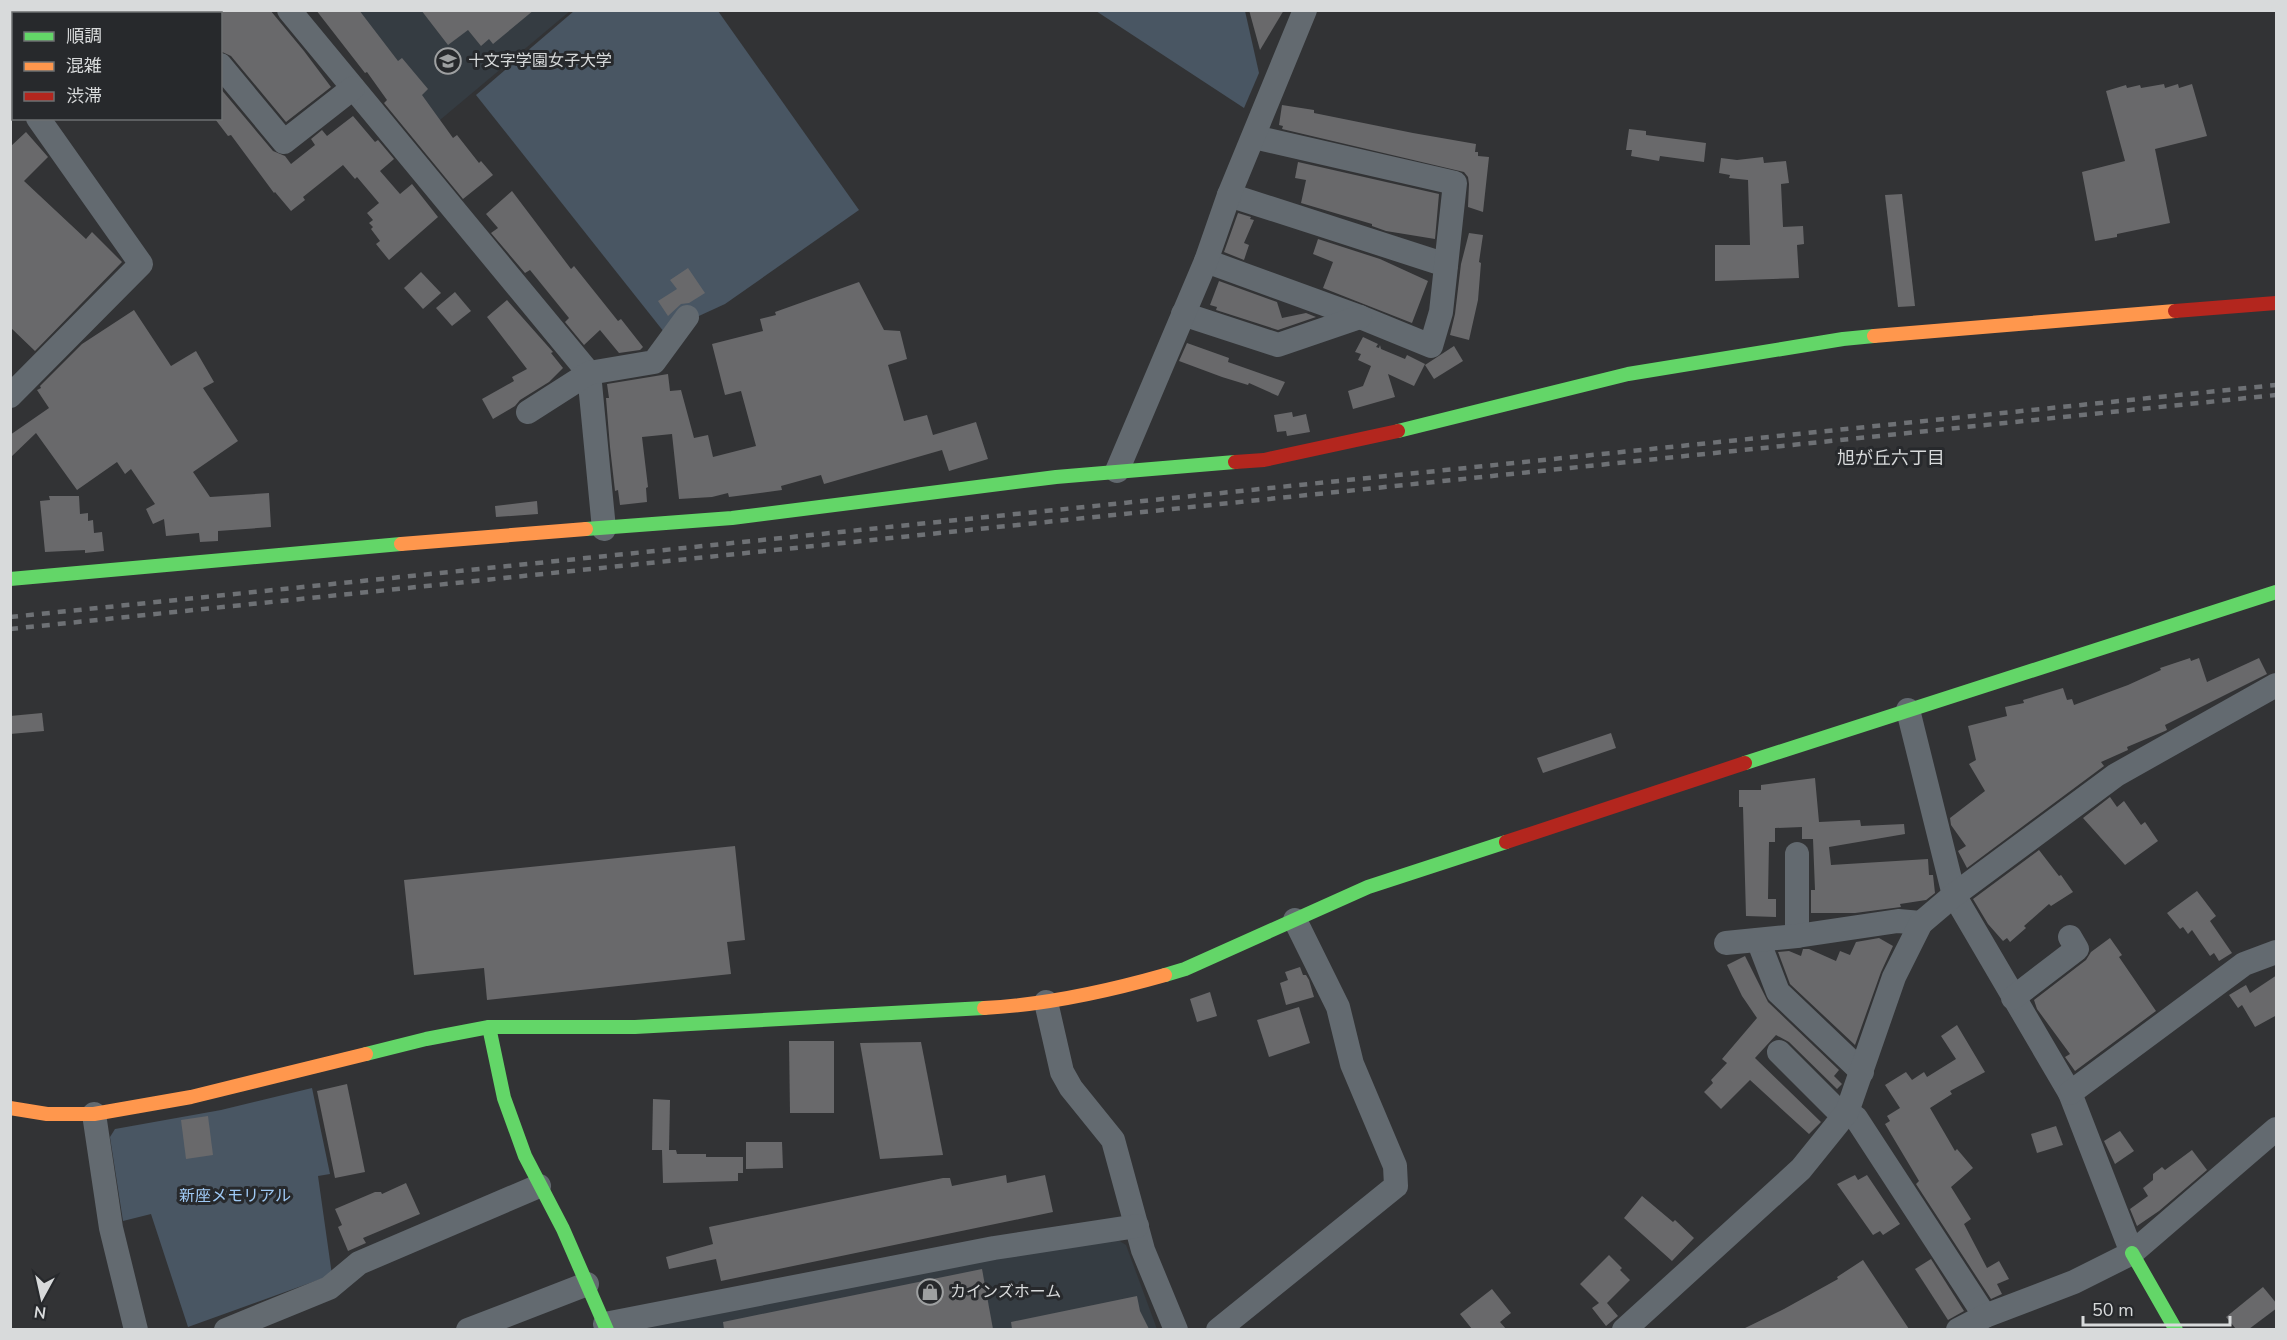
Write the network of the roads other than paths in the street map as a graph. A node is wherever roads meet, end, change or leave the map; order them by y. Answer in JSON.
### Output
{"nodes":[{"id":1,"x":11,"y":10,"type":"edge"},
{"id":2,"x":289,"y":10,"type":"edge"},
{"id":3,"x":1305,"y":10,"type":"edge"},
{"id":4,"x":10,"y":32,"type":"edge"},
{"id":5,"x":222,"y":66,"type":"edge"},
{"id":6,"x":353,"y":88,"type":"junction"},
{"id":7,"x":39,"y":120,"type":"edge"},
{"id":8,"x":1254,"y":137,"type":"junction"},
{"id":9,"x":1229,"y":195,"type":"junction"},
{"id":10,"x":1206,"y":261,"type":"junction"},
{"id":11,"x":1446,"y":265,"type":"junction"},
{"id":12,"x":2277,"y":303,"type":"edge"},
{"id":13,"x":1184,"y":314,"type":"junction"},
{"id":14,"x":687,"y":317,"type":"dead end"},
{"id":15,"x":1360,"y":317,"type":"junction"},
{"id":16,"x":589,"y":373,"type":"junction"},
{"id":17,"x":10,"y":396,"type":"edge"},
{"id":18,"x":528,"y":412,"type":"dead end"},
{"id":19,"x":1117,"y":471,"type":"junction"},
{"id":20,"x":604,"y":529,"type":"junction"},
{"id":21,"x":10,"y":579,"type":"edge"},
{"id":22,"x":2277,"y":592,"type":"edge"},
{"id":23,"x":2277,"y":685,"type":"edge"},
{"id":24,"x":1908,"y":710,"type":"junction"},
{"id":25,"x":1795,"y":854,"type":"dead end"},
{"id":26,"x":1954,"y":895,"type":"junction"},
{"id":27,"x":1295,"y":920,"type":"junction"},
{"id":28,"x":1921,"y":923,"type":"junction"},
{"id":29,"x":1797,"y":936,"type":"junction"},
{"id":30,"x":2070,"y":937,"type":"dead end"},
{"id":31,"x":1758,"y":940,"type":"junction"},
{"id":32,"x":1726,"y":943,"type":"dead end"},
{"id":33,"x":2277,"y":952,"type":"edge"},
{"id":34,"x":2013,"y":998,"type":"junction"},
{"id":35,"x":1046,"y":1002,"type":"junction"},
{"id":36,"x":489,"y":1027,"type":"junction"},
{"id":37,"x":1779,"y":1052,"type":"dead end"},
{"id":38,"x":1862,"y":1072,"type":"junction"},
{"id":39,"x":2070,"y":1093,"type":"junction"},
{"id":40,"x":10,"y":1108,"type":"edge"},
{"id":41,"x":1847,"y":1112,"type":"junction"},
{"id":42,"x":94,"y":1114,"type":"junction"},
{"id":43,"x":2277,"y":1129,"type":"edge"},
{"id":44,"x":539,"y":1186,"type":"junction"},
{"id":45,"x":1137,"y":1226,"type":"junction"},
{"id":46,"x":2132,"y":1252,"type":"junction"},
{"id":47,"x":587,"y":1284,"type":"junction"},
{"id":48,"x":1985,"y":1316,"type":"junction"},
{"id":49,"x":606,"y":1327,"type":"edge"},
{"id":50,"x":136,"y":1329,"type":"edge"},
{"id":51,"x":226,"y":1329,"type":"edge"},
{"id":52,"x":468,"y":1329,"type":"edge"},
{"id":53,"x":1176,"y":1329,"type":"edge"},
{"id":54,"x":1218,"y":1329,"type":"edge"},
{"id":55,"x":1624,"y":1329,"type":"edge"},
{"id":56,"x":1958,"y":1329,"type":"edge"},
{"id":57,"x":2176,"y":1329,"type":"edge"}],
"edges":[{"from":1,"to":4,"type":"street"},
{"from":2,"to":6,"type":"street"},
{"from":3,"to":8,"type":"street"},
{"from":5,"to":6,"type":"street"},
{"from":6,"to":16,"type":"street"},
{"from":7,"to":17,"type":"street"},
{"from":8,"to":9,"type":"street"},
{"from":8,"to":11,"type":"street"},
{"from":9,"to":10,"type":"street"},
{"from":9,"to":11,"type":"street"},
{"from":10,"to":13,"type":"street"},
{"from":10,"to":15,"type":"street"},
{"from":11,"to":15,"type":"street"},
{"from":12,"to":19,"type":"street"},
{"from":13,"to":15,"type":"street"},
{"from":13,"to":19,"type":"street"},
{"from":14,"to":16,"type":"street"},
{"from":16,"to":18,"type":"street"},
{"from":16,"to":20,"type":"street"},
{"from":19,"to":20,"type":"street"},
{"from":20,"to":21,"type":"street"},
{"from":22,"to":24,"type":"street"},
{"from":23,"to":26,"type":"street"},
{"from":24,"to":26,"type":"street"},
{"from":24,"to":27,"type":"street"},
{"from":25,"to":29,"type":"street"},
{"from":26,"to":28,"type":"street"},
{"from":26,"to":34,"type":"street"},
{"from":27,"to":35,"type":"street"},
{"from":27,"to":54,"type":"street"},
{"from":28,"to":29,"type":"street"},
{"from":28,"to":38,"type":"street"},
{"from":29,"to":31,"type":"street"},
{"from":30,"to":34,"type":"street"},
{"from":31,"to":32,"type":"street"},
{"from":31,"to":38,"type":"street"},
{"from":33,"to":39,"type":"street"},
{"from":34,"to":39,"type":"street"},
{"from":35,"to":36,"type":"street"},
{"from":35,"to":45,"type":"street"},
{"from":36,"to":42,"type":"street"},
{"from":36,"to":44,"type":"street"},
{"from":37,"to":41,"type":"street"},
{"from":38,"to":41,"type":"street"},
{"from":39,"to":46,"type":"street"},
{"from":40,"to":42,"type":"street"},
{"from":41,"to":48,"type":"street"},
{"from":41,"to":55,"type":"street"},
{"from":42,"to":50,"type":"street"},
{"from":43,"to":46,"type":"street"},
{"from":44,"to":47,"type":"street"},
{"from":44,"to":51,"type":"street"},
{"from":45,"to":49,"type":"street"},
{"from":45,"to":53,"type":"street"},
{"from":46,"to":48,"type":"street"},
{"from":46,"to":57,"type":"street"},
{"from":47,"to":49,"type":"street"},
{"from":47,"to":52,"type":"street"},
{"from":48,"to":56,"type":"street"}]}
